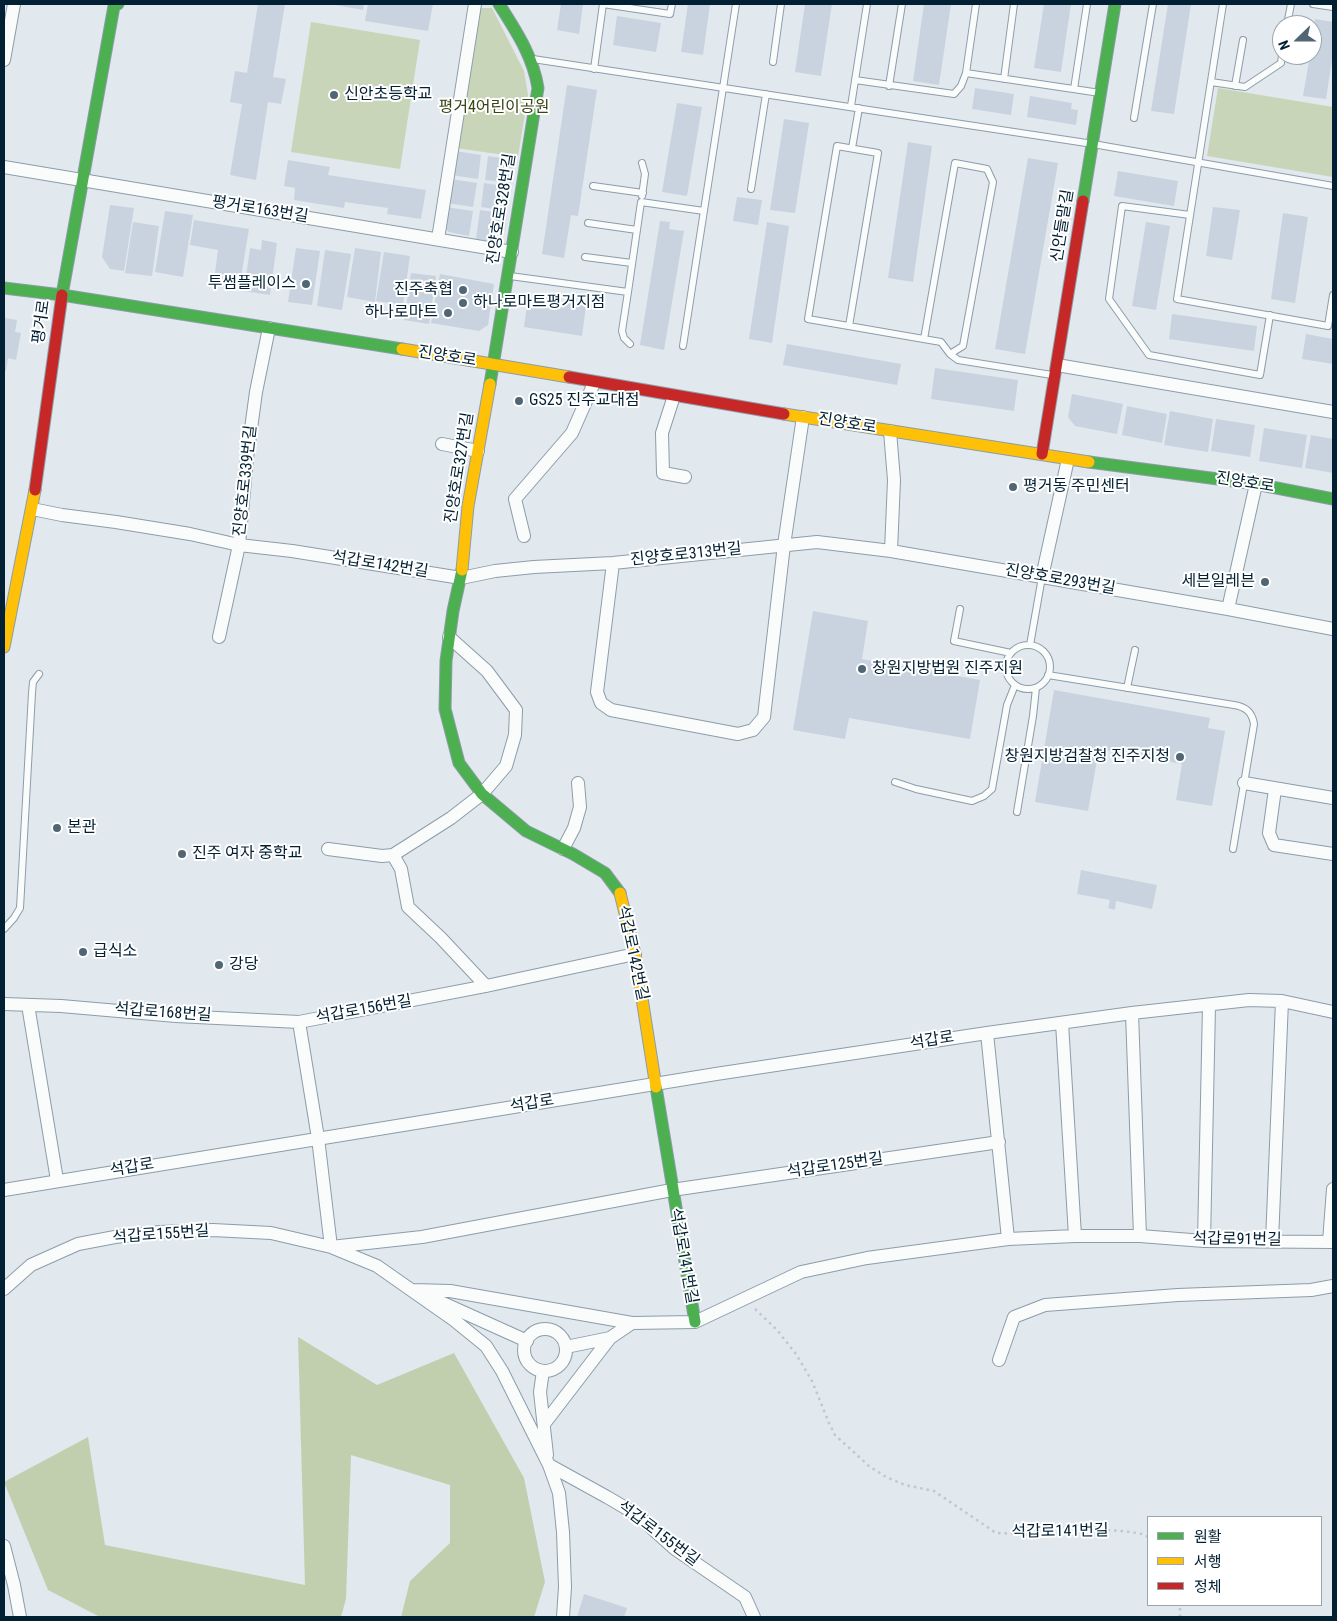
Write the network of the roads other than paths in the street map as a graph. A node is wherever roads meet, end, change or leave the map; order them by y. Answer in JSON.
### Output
{"nodes":[{"id":1,"x":14,"y":4,"type":"edge"},
{"id":2,"x":475,"y":4,"type":"edge"},
{"id":3,"x":499,"y":4,"type":"edge"},
{"id":4,"x":672,"y":4,"type":"edge"},
{"id":5,"x":736,"y":4,"type":"edge"},
{"id":6,"x":781,"y":4,"type":"edge"},
{"id":7,"x":867,"y":4,"type":"edge"},
{"id":8,"x":902,"y":4,"type":"edge"},
{"id":9,"x":976,"y":4,"type":"edge"},
{"id":10,"x":1014,"y":4,"type":"edge"},
{"id":11,"x":1087,"y":4,"type":"edge"},
{"id":12,"x":1115,"y":4,"type":"edge"},
{"id":13,"x":1152,"y":4,"type":"edge"},
{"id":14,"x":1223,"y":4,"type":"edge"},
{"id":15,"x":1313,"y":4,"type":"edge"},
{"id":16,"x":115,"y":5,"type":"edge"},
{"id":17,"x":1333,"y":7,"type":"edge"},
{"id":18,"x":1243,"y":40,"type":"dead end"},
{"id":19,"x":531,"y":59,"type":"junction"},
{"id":20,"x":4,"y":60,"type":"edge"},
{"id":21,"x":773,"y":62,"type":"dead end"},
{"id":22,"x":1278,"y":65,"type":"edge"},
{"id":23,"x":594,"y":68,"type":"junction"},
{"id":24,"x":966,"y":73,"type":"junction"},
{"id":25,"x":1004,"y":79,"type":"junction"},
{"id":26,"x":855,"y":80,"type":"junction"},
{"id":27,"x":1211,"y":82,"type":"junction"},
{"id":28,"x":889,"y":86,"type":"junction"},
{"id":29,"x":1235,"y":86,"type":"junction"},
{"id":30,"x":723,"y":88,"type":"junction"},
{"id":31,"x":1074,"y":89,"type":"junction"},
{"id":32,"x":766,"y":94,"type":"junction"},
{"id":33,"x":1101,"y":94,"type":"junction"},
{"id":34,"x":851,"y":106,"type":"junction"},
{"id":35,"x":859,"y":108,"type":"junction"},
{"id":36,"x":1134,"y":118,"type":"dead end"},
{"id":37,"x":1093,"y":144,"type":"junction"},
{"id":38,"x":852,"y":148,"type":"junction"},
{"id":39,"x":1198,"y":162,"type":"junction"},
{"id":40,"x":642,"y":163,"type":"dead end"},
{"id":41,"x":4,"y":167,"type":"edge"},
{"id":42,"x":83,"y":181,"type":"junction"},
{"id":43,"x":593,"y":186,"type":"dead end"},
{"id":44,"x":1333,"y":186,"type":"edge"},
{"id":45,"x":751,"y":189,"type":"dead end"},
{"id":46,"x":643,"y":193,"type":"junction"},
{"id":47,"x":641,"y":202,"type":"junction"},
{"id":48,"x":704,"y":211,"type":"junction"},
{"id":49,"x":1190,"y":216,"type":"junction"},
{"id":50,"x":588,"y":223,"type":"dead end"},
{"id":51,"x":637,"y":230,"type":"junction"},
{"id":52,"x":438,"y":239,"type":"junction"},
{"id":53,"x":512,"y":252,"type":"junction"},
{"id":54,"x":585,"y":257,"type":"dead end"},
{"id":55,"x":632,"y":263,"type":"junction"},
{"id":56,"x":508,"y":275,"type":"junction"},
{"id":57,"x":4,"y":288,"type":"edge"},
{"id":58,"x":628,"y":292,"type":"junction"},
{"id":59,"x":62,"y":295,"type":"junction"},
{"id":60,"x":1333,"y":295,"type":"edge"},
{"id":61,"x":1332,"y":311,"type":"edge"},
{"id":62,"x":1270,"y":315,"type":"junction"},
{"id":63,"x":849,"y":326,"type":"junction"},
{"id":64,"x":270,"y":328,"type":"junction"},
{"id":65,"x":924,"y":339,"type":"junction"},
{"id":66,"x":630,"y":344,"type":"dead end"},
{"id":67,"x":683,"y":346,"type":"dead end"},
{"id":68,"x":950,"y":354,"type":"junction"},
{"id":69,"x":494,"y":364,"type":"junction"},
{"id":70,"x":1056,"y":370,"type":"junction"},
{"id":71,"x":594,"y":383,"type":"junction"},
{"id":72,"x":674,"y":396,"type":"junction"},
{"id":73,"x":1333,"y":412,"type":"edge"},
{"id":74,"x":803,"y":417,"type":"junction"},
{"id":75,"x":890,"y":431,"type":"junction"},
{"id":76,"x":442,"y":444,"type":"dead end"},
{"id":77,"x":478,"y":451,"type":"junction"},
{"id":78,"x":1042,"y":454,"type":"junction"},
{"id":79,"x":1068,"y":459,"type":"junction"},
{"id":80,"x":684,"y":477,"type":"dead end"},
{"id":81,"x":1256,"y":484,"type":"junction"},
{"id":82,"x":1333,"y":499,"type":"edge"},
{"id":83,"x":32,"y":509,"type":"junction"},
{"id":84,"x":524,"y":536,"type":"dead end"},
{"id":85,"x":239,"y":544,"type":"junction"},
{"id":86,"x":784,"y":545,"type":"junction"},
{"id":87,"x":891,"y":551,"type":"junction"},
{"id":88,"x":613,"y":563,"type":"junction"},
{"id":89,"x":1042,"y":577,"type":"junction"},
{"id":90,"x":461,"y":578,"type":"junction"},
{"id":91,"x":960,"y":609,"type":"dead end"},
{"id":92,"x":1228,"y":609,"type":"junction"},
{"id":93,"x":1333,"y":629,"type":"edge"},
{"id":94,"x":219,"y":638,"type":"dead end"},
{"id":95,"x":449,"y":638,"type":"junction"},
{"id":96,"x":1030,"y":646,"type":"junction"},
{"id":97,"x":4,"y":647,"type":"edge"},
{"id":98,"x":1135,"y":650,"type":"dead end"},
{"id":99,"x":1011,"y":653,"type":"junction"},
{"id":100,"x":39,"y":674,"type":"dead end"},
{"id":101,"x":1048,"y":675,"type":"junction"},
{"id":102,"x":1015,"y":685,"type":"junction"},
{"id":103,"x":1036,"y":688,"type":"junction"},
{"id":104,"x":1127,"y":688,"type":"junction"},
{"id":105,"x":894,"y":782,"type":"dead end"},
{"id":106,"x":578,"y":783,"type":"dead end"},
{"id":107,"x":1244,"y":784,"type":"junction"},
{"id":108,"x":1275,"y":788,"type":"junction"},
{"id":109,"x":482,"y":794,"type":"junction"},
{"id":110,"x":1333,"y":798,"type":"edge"},
{"id":111,"x":1017,"y":812,"type":"dead end"},
{"id":112,"x":328,"y":849,"type":"dead end"},
{"id":113,"x":563,"y":849,"type":"junction"},
{"id":114,"x":1232,"y":850,"type":"dead end"},
{"id":115,"x":1333,"y":854,"type":"edge"},
{"id":116,"x":393,"y":855,"type":"junction"},
{"id":117,"x":4,"y":929,"type":"edge"},
{"id":118,"x":635,"y":954,"type":"junction"},
{"id":119,"x":486,"y":986,"type":"junction"},
{"id":120,"x":1282,"y":1001,"type":"junction"},
{"id":121,"x":4,"y":1004,"type":"edge"},
{"id":122,"x":28,"y":1005,"type":"junction"},
{"id":123,"x":1209,"y":1006,"type":"junction"},
{"id":124,"x":1333,"y":1012,"type":"edge"},
{"id":125,"x":1132,"y":1013,"type":"junction"},
{"id":126,"x":299,"y":1022,"type":"junction"},
{"id":127,"x":1062,"y":1024,"type":"junction"},
{"id":128,"x":987,"y":1033,"type":"junction"},
{"id":129,"x":655,"y":1085,"type":"junction"},
{"id":130,"x":318,"y":1138,"type":"junction"},
{"id":131,"x":999,"y":1142,"type":"junction"},
{"id":132,"x":57,"y":1180,"type":"junction"},
{"id":133,"x":1333,"y":1189,"type":"edge"},
{"id":134,"x":4,"y":1190,"type":"edge"},
{"id":135,"x":672,"y":1190,"type":"junction"},
{"id":136,"x":546,"y":1214,"type":"joint"},
{"id":137,"x":1075,"y":1236,"type":"junction"},
{"id":138,"x":1140,"y":1236,"type":"junction"},
{"id":139,"x":1008,"y":1239,"type":"junction"},
{"id":140,"x":1204,"y":1241,"type":"junction"},
{"id":141,"x":1272,"y":1241,"type":"junction"},
{"id":142,"x":1331,"y":1242,"type":"edge"},
{"id":143,"x":331,"y":1248,"type":"junction"},
{"id":144,"x":1333,"y":1286,"type":"edge"},
{"id":145,"x":4,"y":1289,"type":"edge"},
{"id":146,"x":413,"y":1290,"type":"junction"},
{"id":147,"x":695,"y":1322,"type":"junction"},
{"id":148,"x":632,"y":1323,"type":"junction"},
{"id":149,"x":610,"y":1338,"type":"junction"},
{"id":150,"x":526,"y":1341,"type":"junction"},
{"id":151,"x":566,"y":1347,"type":"junction"},
{"id":152,"x":999,"y":1360,"type":"dead end"},
{"id":153,"x":543,"y":1371,"type":"junction"},
{"id":154,"x":544,"y":1424,"type":"junction"},
{"id":155,"x":548,"y":1465,"type":"junction"},
{"id":156,"x":4,"y":1546,"type":"edge"},
{"id":157,"x":20,"y":1617,"type":"edge"},
{"id":158,"x":563,"y":1617,"type":"edge"},
{"id":159,"x":754,"y":1617,"type":"edge"}],
"edges":[{"from":1,"to":20,"type":"street"},
{"from":2,"to":52,"type":"street"},
{"from":3,"to":19,"type":"street","name":"진양호로328번길"},
{"from":4,"to":23,"type":"lane"},
{"from":5,"to":30,"type":"lane"},
{"from":6,"to":21,"type":"lane"},
{"from":7,"to":26,"type":"lane"},
{"from":8,"to":28,"type":"lane"},
{"from":9,"to":24,"type":"lane"},
{"from":10,"to":25,"type":"lane"},
{"from":11,"to":31,"type":"lane"},
{"from":12,"to":33,"type":"street","name":"신안들말길"},
{"from":13,"to":36,"type":"lane"},
{"from":14,"to":27,"type":"lane"},
{"from":15,"to":17,"type":"lane"},
{"from":16,"to":42,"type":"street","name":"평거로"},
{"from":18,"to":29,"type":"lane"},
{"from":19,"to":23,"type":"lane"},
{"from":19,"to":53,"type":"street","name":"진양호로328번길"},
{"from":22,"to":29,"type":"lane"},
{"from":23,"to":30,"type":"lane"},
{"from":24,"to":25,"type":"lane"},
{"from":24,"to":28,"type":"lane"},
{"from":25,"to":31,"type":"lane"},
{"from":26,"to":28,"type":"lane"},
{"from":26,"to":34,"type":"lane"},
{"from":27,"to":29,"type":"lane"},
{"from":27,"to":39,"type":"lane"},
{"from":30,"to":32,"type":"lane"},
{"from":30,"to":48,"type":"lane"},
{"from":31,"to":33,"type":"lane"},
{"from":32,"to":34,"type":"lane"},
{"from":32,"to":45,"type":"lane"},
{"from":33,"to":37,"type":"street","name":"신안들말길"},
{"from":34,"to":35,"type":"lane"},
{"from":35,"to":37,"type":"lane"},
{"from":35,"to":38,"type":"lane"},
{"from":37,"to":39,"type":"lane"},
{"from":37,"to":70,"type":"street","name":"신안들말길"},
{"from":38,"to":63,"type":"lane"},
{"from":38,"to":63,"type":"lane"},
{"from":39,"to":44,"type":"lane"},
{"from":39,"to":49,"type":"lane"},
{"from":40,"to":46,"type":"lane"},
{"from":41,"to":42,"type":"street","name":"평거로163번길"},
{"from":42,"to":52,"type":"street","name":"평거로163번길"},
{"from":42,"to":59,"type":"street","name":"평거로"},
{"from":43,"to":46,"type":"lane"},
{"from":46,"to":47,"type":"lane"},
{"from":47,"to":48,"type":"lane"},
{"from":47,"to":51,"type":"lane"},
{"from":48,"to":67,"type":"lane"},
{"from":49,"to":62,"type":"lane"},
{"from":49,"to":62,"type":"lane"},
{"from":50,"to":51,"type":"lane"},
{"from":51,"to":55,"type":"lane"},
{"from":52,"to":53,"type":"street","name":"평거로163번길"},
{"from":53,"to":56,"type":"street","name":"진양호로328번길"},
{"from":54,"to":55,"type":"lane"},
{"from":55,"to":58,"type":"lane"},
{"from":56,"to":58,"type":"lane"},
{"from":56,"to":69,"type":"street","name":"진양호로328번길"},
{"from":57,"to":59,"type":"street","name":"진양호로"},
{"from":58,"to":66,"type":"lane"},
{"from":59,"to":64,"type":"street","name":"진양호로"},
{"from":59,"to":83,"type":"street","name":"평거로"},
{"from":60,"to":61,"type":"lane"},
{"from":61,"to":62,"type":"lane"},
{"from":63,"to":65,"type":"lane"},
{"from":64,"to":69,"type":"street","name":"진양호로"},
{"from":64,"to":85,"type":"street","name":"진양호로339번길"},
{"from":65,"to":68,"type":"lane"},
{"from":65,"to":68,"type":"lane"},
{"from":68,"to":70,"type":"lane"},
{"from":69,"to":71,"type":"street","name":"진양호로"},
{"from":69,"to":77,"type":"street","name":"진양호로327번길"},
{"from":70,"to":73,"type":"street"},
{"from":70,"to":78,"type":"street","name":"신안들말길"},
{"from":71,"to":72,"type":"street","name":"진양호로"},
{"from":71,"to":84,"type":"street"},
{"from":72,"to":74,"type":"street","name":"진양호로"},
{"from":72,"to":80,"type":"street"},
{"from":74,"to":75,"type":"street","name":"진양호로"},
{"from":74,"to":86,"type":"street"},
{"from":75,"to":78,"type":"street","name":"진양호로"},
{"from":75,"to":87,"type":"street","name":"진양호로"},
{"from":76,"to":77,"type":"street"},
{"from":77,"to":90,"type":"street","name":"진양호로327번길"},
{"from":78,"to":79,"type":"street","name":"진양호로"},
{"from":79,"to":81,"type":"street","name":"진양호로"},
{"from":79,"to":89,"type":"street"},
{"from":81,"to":82,"type":"street","name":"진양호로"},
{"from":81,"to":92,"type":"street"},
{"from":83,"to":85,"type":"street","name":"진양호로339번길"},
{"from":83,"to":97,"type":"street","name":"평거로"},
{"from":85,"to":90,"type":"street","name":"석갑로142번길"},
{"from":85,"to":94,"type":"street"},
{"from":86,"to":87,"type":"street","name":"진양호로313번길"},
{"from":86,"to":88,"type":"street","name":"진양호로313번길"},
{"from":86,"to":88,"type":"street"},
{"from":87,"to":89,"type":"street","name":"진양호로293번길"},
{"from":88,"to":90,"type":"street","name":"진양호로313번길"},
{"from":89,"to":92,"type":"street","name":"진양호로293번길"},
{"from":89,"to":96,"type":"lane"},
{"from":90,"to":95,"type":"street","name":"석갑로142번길"},
{"from":91,"to":99,"type":"lane"},
{"from":92,"to":93,"type":"street","name":"진양호로293번길"},
{"from":95,"to":109,"type":"street","name":"석갑로142번길"},
{"from":95,"to":109,"type":"street"},
{"from":96,"to":99,"type":"lane"},
{"from":96,"to":101,"type":"lane"},
{"from":98,"to":104,"type":"lane"},
{"from":99,"to":102,"type":"lane"},
{"from":100,"to":117,"type":"lane"},
{"from":101,"to":103,"type":"lane"},
{"from":101,"to":104,"type":"lane"},
{"from":102,"to":103,"type":"lane"},
{"from":102,"to":105,"type":"lane"},
{"from":103,"to":111,"type":"lane"},
{"from":104,"to":107,"type":"lane"},
{"from":106,"to":113,"type":"street"},
{"from":107,"to":108,"type":"street"},
{"from":107,"to":114,"type":"lane"},
{"from":108,"to":110,"type":"street"},
{"from":108,"to":115,"type":"street"},
{"from":109,"to":113,"type":"street","name":"석갑로142번길"},
{"from":109,"to":116,"type":"street"},
{"from":112,"to":116,"type":"street"},
{"from":113,"to":118,"type":"street","name":"석갑로142번길"},
{"from":116,"to":119,"type":"street"},
{"from":118,"to":119,"type":"street","name":"석갑로156번길"},
{"from":118,"to":129,"type":"street","name":"석갑로142번길"},
{"from":119,"to":126,"type":"street","name":"석갑로156번길"},
{"from":120,"to":123,"type":"street","name":"석갑로"},
{"from":120,"to":124,"type":"street","name":"석갑로"},
{"from":120,"to":141,"type":"street"},
{"from":121,"to":122,"type":"street","name":"석갑로168번길"},
{"from":122,"to":126,"type":"street","name":"석갑로168번길"},
{"from":122,"to":132,"type":"street"},
{"from":123,"to":125,"type":"street","name":"석갑로"},
{"from":123,"to":140,"type":"street"},
{"from":125,"to":127,"type":"street","name":"석갑로"},
{"from":125,"to":138,"type":"street"},
{"from":126,"to":130,"type":"street","name":"석갑로156번길"},
{"from":127,"to":128,"type":"street","name":"석갑로"},
{"from":127,"to":137,"type":"street"},
{"from":128,"to":129,"type":"street","name":"석갑로"},
{"from":128,"to":131,"type":"street"},
{"from":129,"to":130,"type":"street","name":"석갑로"},
{"from":129,"to":135,"type":"street","name":"석갑로141번길"},
{"from":130,"to":132,"type":"street","name":"석갑로"},
{"from":130,"to":143,"type":"street"},
{"from":131,"to":135,"type":"street","name":"석갑로125번길"},
{"from":131,"to":139,"type":"street"},
{"from":132,"to":134,"type":"street","name":"석갑로"},
{"from":133,"to":142,"type":"street"},
{"from":135,"to":136,"type":"street","name":"석갑로141번길"},
{"from":135,"to":147,"type":"street","name":"석갑로141번길"},
{"from":136,"to":143,"type":"street","name":"석갑로155번길"},
{"from":137,"to":138,"type":"street","name":"석갑로141번길"},
{"from":137,"to":139,"type":"street","name":"석갑로141번길"},
{"from":138,"to":140,"type":"street","name":"석갑로91번길"},
{"from":139,"to":147,"type":"street","name":"석갑로141번길"},
{"from":140,"to":141,"type":"street","name":"석갑로91번길"},
{"from":141,"to":142,"type":"street","name":"석갑로91번길"},
{"from":143,"to":145,"type":"street","name":"석갑로155번길"},
{"from":143,"to":146,"type":"street","name":"석갑로155번길"},
{"from":144,"to":152,"type":"street"},
{"from":146,"to":148,"type":"street"},
{"from":146,"to":150,"type":"street"},
{"from":146,"to":155,"type":"street","name":"석갑로155번길"},
{"from":147,"to":148,"type":"street","name":"석갑로141번길"},
{"from":148,"to":149,"type":"street"},
{"from":149,"to":151,"type":"street"},
{"from":149,"to":154,"type":"street"},
{"from":150,"to":151,"type":"street"},
{"from":150,"to":153,"type":"street"},
{"from":151,"to":153,"type":"street"},
{"from":153,"to":154,"type":"street"},
{"from":154,"to":155,"type":"street"},
{"from":155,"to":158,"type":"street","name":"석갑로155번길"},
{"from":155,"to":159,"type":"street","name":"석갑로155번길"},
{"from":156,"to":157,"type":"street"}]}
